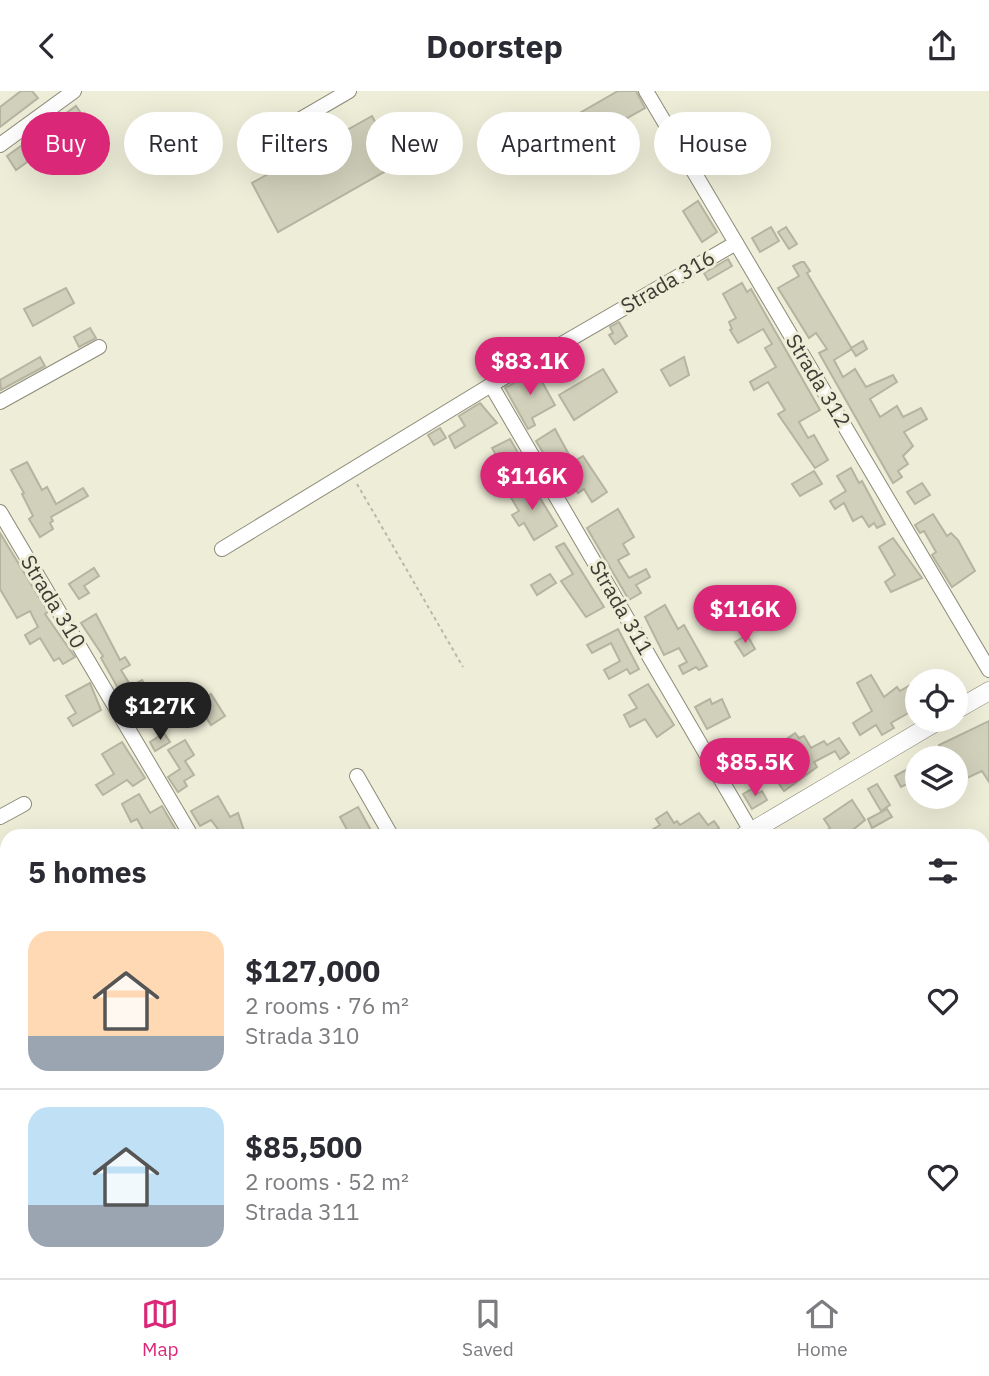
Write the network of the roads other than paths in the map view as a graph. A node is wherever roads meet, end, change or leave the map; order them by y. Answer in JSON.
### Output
{"nodes":[{"id":1,"x":74,"y":91,"type":"edge"},
{"id":2,"x":349,"y":91,"type":"edge"},
{"id":3,"x":646,"y":91,"type":"edge"},
{"id":4,"x":313,"y":112,"type":"edge"},
{"id":5,"x":0,"y":145,"type":"edge"},
{"id":6,"x":736,"y":243,"type":"junction"},
{"id":7,"x":99,"y":348,"type":"dead end"},
{"id":8,"x":491,"y":385,"type":"junction"},
{"id":9,"x":0,"y":402,"type":"edge"},
{"id":10,"x":0,"y":512,"type":"edge"},
{"id":11,"x":222,"y":549,"type":"dead end"},
{"id":12,"x":989,"y":670,"type":"edge"},
{"id":13,"x":989,"y":691,"type":"edge"},
{"id":14,"x":968,"y":703,"type":"edge"},
{"id":15,"x":918,"y":732,"type":"edge"},
{"id":16,"x":357,"y":776,"type":"dead end"},
{"id":17,"x":24,"y":804,"type":"dead end"},
{"id":18,"x":0,"y":817,"type":"edge"},
{"id":19,"x":187,"y":829,"type":"edge"},
{"id":20,"x":387,"y":829,"type":"edge"},
{"id":21,"x":744,"y":829,"type":"edge"},
{"id":22,"x":755,"y":829,"type":"edge"}],
"edges":[{"from":1,"to":5,"type":"street"},
{"from":2,"to":4,"type":"street"},
{"from":3,"to":6,"type":"street","name":"Strada 312"},
{"from":6,"to":8,"type":"street","name":"Strada 316"},
{"from":6,"to":12,"type":"street","name":"Strada 312"},
{"from":7,"to":9,"type":"street"},
{"from":8,"to":11,"type":"street","name":"Strada 316"},
{"from":8,"to":21,"type":"street","name":"Strada 311"},
{"from":10,"to":19,"type":"street","name":"Strada 310"},
{"from":13,"to":14,"type":"main road"},
{"from":15,"to":22,"type":"main road"},
{"from":16,"to":20,"type":"street"},
{"from":17,"to":18,"type":"street"}]}
